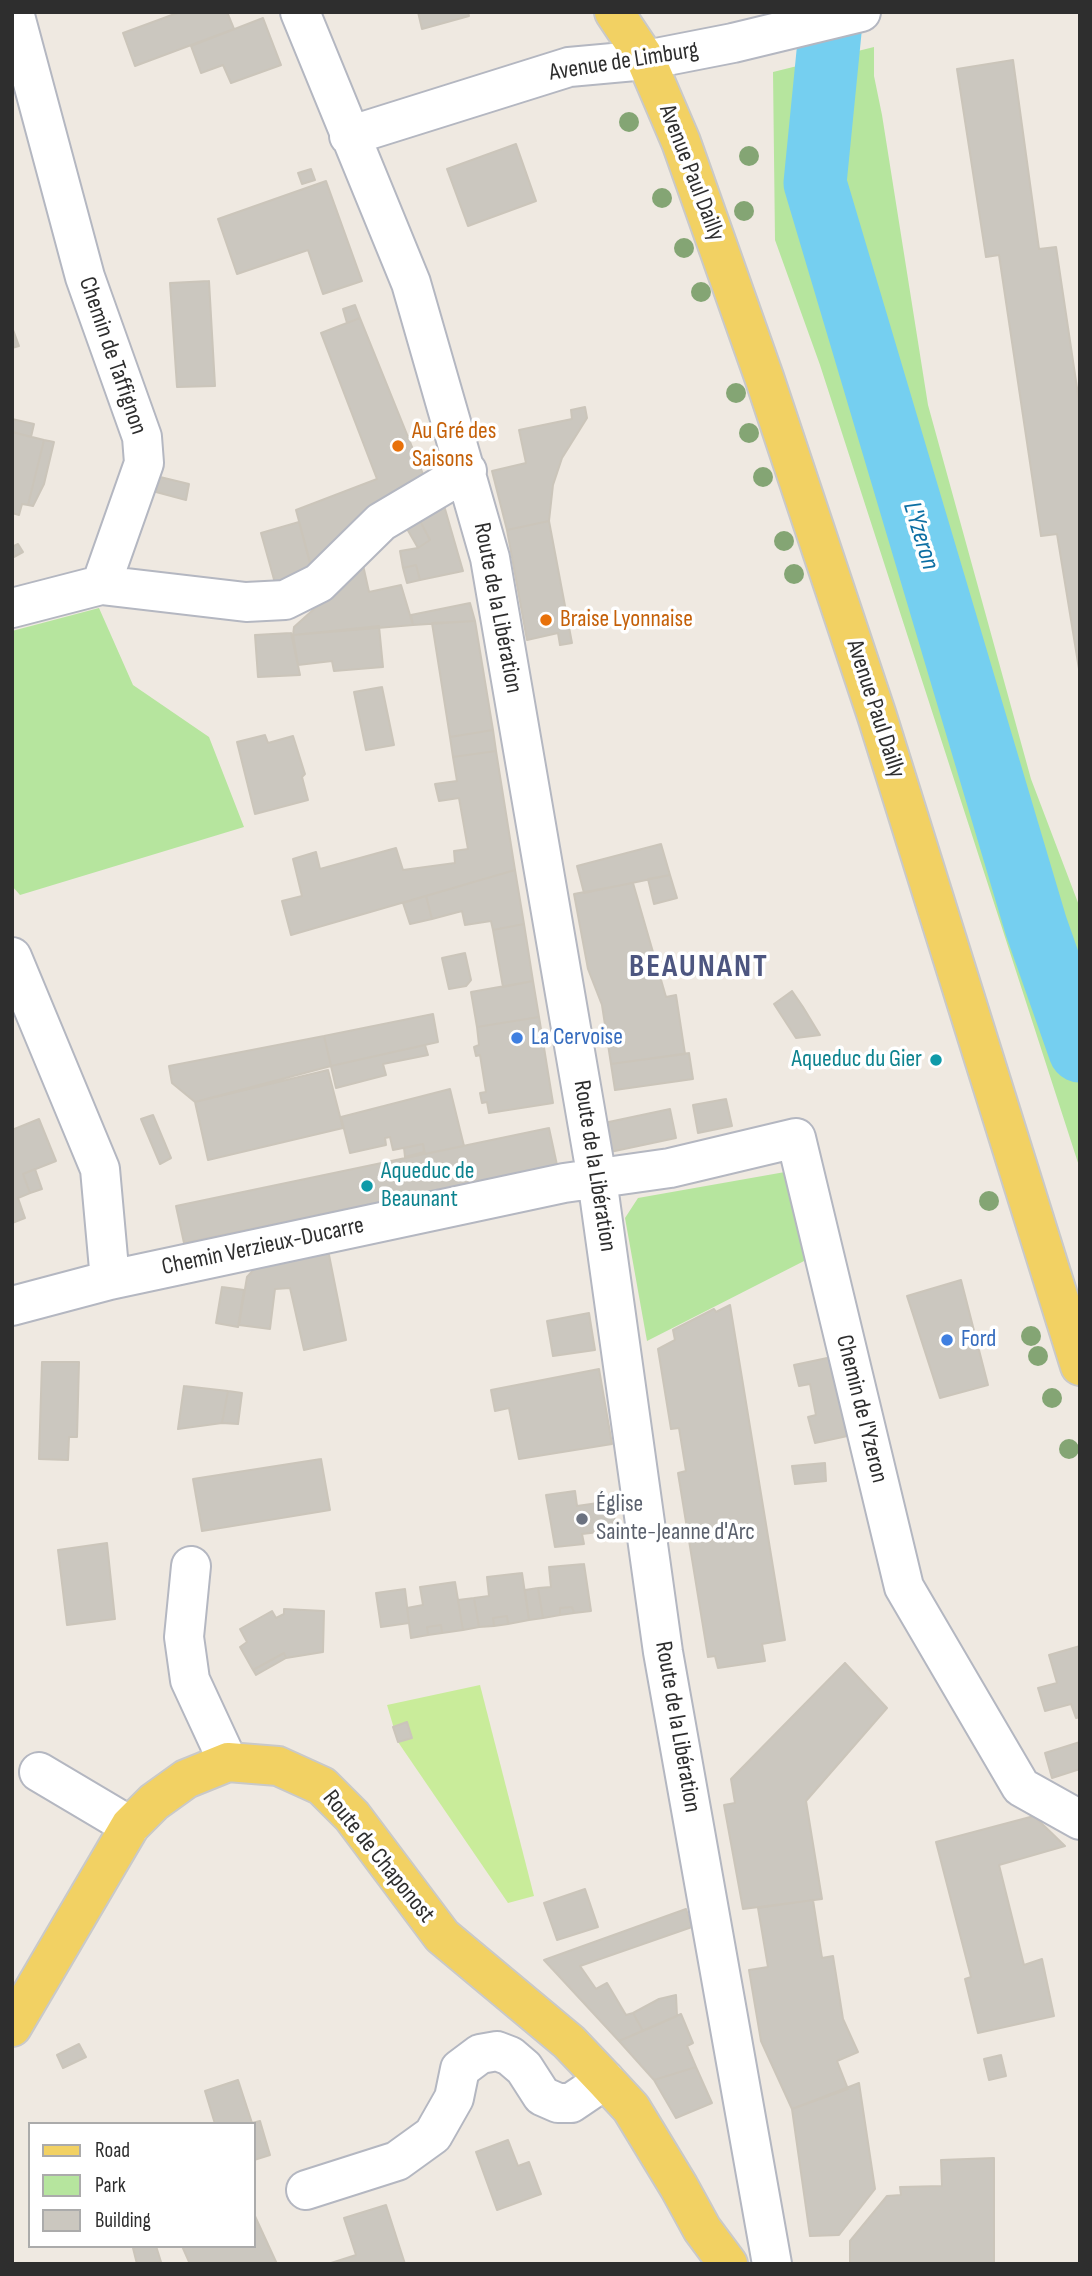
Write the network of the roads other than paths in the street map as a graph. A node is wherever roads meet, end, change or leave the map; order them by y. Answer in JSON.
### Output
{"nodes":[{"id":1,"x":14,"y":12,"type":"edge"},
{"id":2,"x":300,"y":12,"type":"edge"},
{"id":3,"x":614,"y":12,"type":"edge"},
{"id":4,"x":861,"y":12,"type":"edge"},
{"id":5,"x":646,"y":60,"type":"junction"},
{"id":6,"x":349,"y":136,"type":"junction"},
{"id":7,"x":467,"y":471,"type":"junction"},
{"id":8,"x":101,"y":585,"type":"junction"},
{"id":9,"x":12,"y":608,"type":"edge"},
{"id":10,"x":12,"y":957,"type":"edge"},
{"id":11,"x":597,"y":1179,"type":"junction"},
{"id":12,"x":110,"y":1280,"type":"junction"},
{"id":13,"x":12,"y":1306,"type":"edge"},
{"id":14,"x":1080,"y":1366,"type":"edge"},
{"id":15,"x":191,"y":1566,"type":"dead end"},
{"id":16,"x":228,"y":1762,"type":"junction"},
{"id":17,"x":39,"y":1772,"type":"dead end"},
{"id":18,"x":1080,"y":1820,"type":"edge"},
{"id":19,"x":130,"y":1826,"type":"junction"},
{"id":20,"x":12,"y":2027,"type":"edge"},
{"id":21,"x":606,"y":2080,"type":"junction"},
{"id":22,"x":306,"y":2190,"type":"dead end"},
{"id":23,"x":728,"y":2264,"type":"edge"},
{"id":24,"x":772,"y":2264,"type":"edge"}],
"edges":[{"from":1,"to":8,"type":"street","name":"Chemin de Taffignon"},
{"from":2,"to":6,"type":"street","name":"Route de la Libération"},
{"from":3,"to":5,"type":"main road"},
{"from":4,"to":5,"type":"street","name":"Avenue de Limburg"},
{"from":5,"to":6,"type":"street","name":"Avenue de Limburg"},
{"from":5,"to":14,"type":"main road","name":"Avenue Paul Dailly"},
{"from":6,"to":7,"type":"street","name":"Route de la Libération"},
{"from":7,"to":8,"type":"street"},
{"from":7,"to":11,"type":"street","name":"Route de la Libération"},
{"from":8,"to":9,"type":"street"},
{"from":10,"to":12,"type":"street"},
{"from":11,"to":12,"type":"street","name":"Chemin Verzieux-Ducarre"},
{"from":11,"to":18,"type":"street","name":"Chemin de l'Yzeron"},
{"from":11,"to":24,"type":"street","name":"Route de la Libération"},
{"from":12,"to":13,"type":"street","name":"Chemin Verzieux-Ducarre"},
{"from":15,"to":16,"type":"street"},
{"from":16,"to":19,"type":"main road","name":"Route de Chaponost"},
{"from":16,"to":21,"type":"main road","name":"Route de Chaponost"},
{"from":17,"to":19,"type":"street"},
{"from":19,"to":20,"type":"main road","name":"Route de Chaponost"},
{"from":21,"to":22,"type":"street"},
{"from":21,"to":23,"type":"main road","name":"Route de Chaponost"}]}
